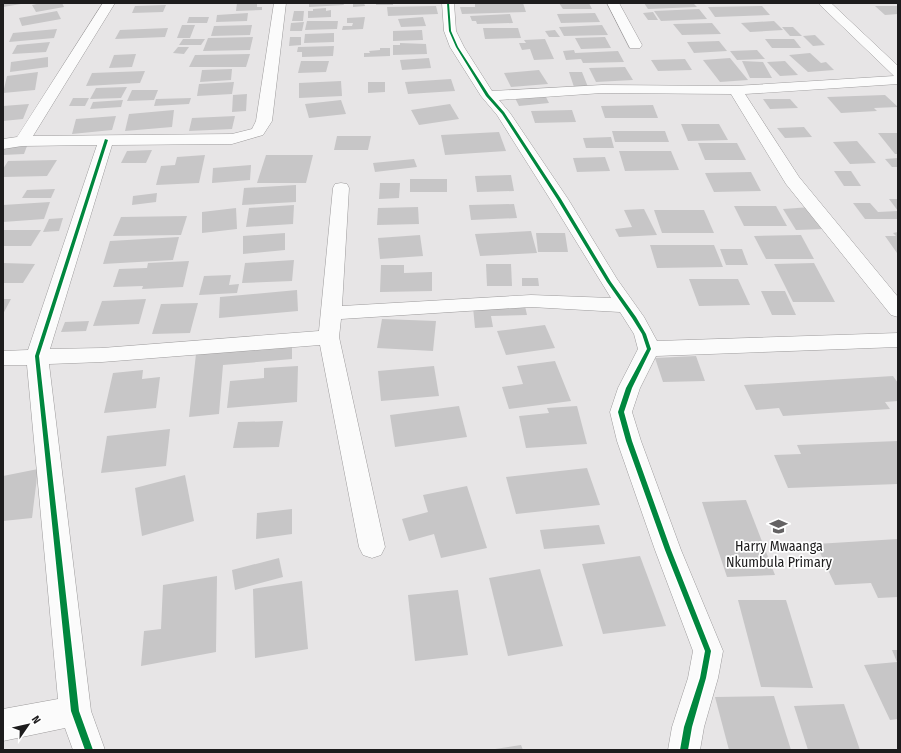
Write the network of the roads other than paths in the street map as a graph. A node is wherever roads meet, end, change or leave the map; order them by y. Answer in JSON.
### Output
{"nodes":[{"id":1,"x":109,"y":3,"type":"edge"},
{"id":2,"x":280,"y":3,"type":"edge"},
{"id":3,"x":448,"y":3,"type":"edge"},
{"id":4,"x":613,"y":3,"type":"edge"},
{"id":5,"x":824,"y":3,"type":"edge"},
{"id":6,"x":635,"y":45,"type":"dead end"},
{"id":7,"x":898,"y":73,"type":"edge"},
{"id":8,"x":898,"y":80,"type":"edge"},
{"id":9,"x":735,"y":90,"type":"junction"},
{"id":10,"x":488,"y":96,"type":"junction"},
{"id":11,"x":106,"y":140,"type":"junction"},
{"id":12,"x":22,"y":141,"type":"junction"},
{"id":13,"x":3,"y":144,"type":"edge"},
{"id":14,"x":341,"y":188,"type":"dead end"},
{"id":15,"x":627,"y":306,"type":"junction"},
{"id":16,"x":898,"y":310,"type":"edge"},
{"id":17,"x":331,"y":313,"type":"junction"},
{"id":18,"x":329,"y":337,"type":"junction"},
{"id":19,"x":898,"y":340,"type":"edge"},
{"id":20,"x":649,"y":349,"type":"junction"},
{"id":21,"x":37,"y":356,"type":"junction"},
{"id":22,"x":3,"y":358,"type":"edge"},
{"id":23,"x":372,"y":547,"type":"dead end"},
{"id":24,"x":75,"y":710,"type":"junction"},
{"id":25,"x":3,"y":725,"type":"edge"},
{"id":26,"x":89,"y":750,"type":"edge"},
{"id":27,"x":684,"y":750,"type":"edge"}],
"edges":[{"from":1,"to":12,"type":"street"},
{"from":2,"to":11,"type":"street"},
{"from":3,"to":10,"type":"street"},
{"from":4,"to":6,"type":"street"},
{"from":5,"to":7,"type":"street"},
{"from":8,"to":9,"type":"street"},
{"from":9,"to":10,"type":"street"},
{"from":9,"to":16,"type":"street"},
{"from":10,"to":15,"type":"street"},
{"from":11,"to":12,"type":"street"},
{"from":11,"to":21,"type":"street"},
{"from":12,"to":13,"type":"street"},
{"from":14,"to":17,"type":"street"},
{"from":15,"to":17,"type":"street"},
{"from":15,"to":20,"type":"street"},
{"from":17,"to":18,"type":"street"},
{"from":18,"to":21,"type":"street"},
{"from":18,"to":23,"type":"street"},
{"from":19,"to":20,"type":"street"},
{"from":20,"to":27,"type":"street"},
{"from":21,"to":22,"type":"street"},
{"from":21,"to":24,"type":"street"},
{"from":24,"to":25,"type":"street"},
{"from":24,"to":26,"type":"street"}]}
